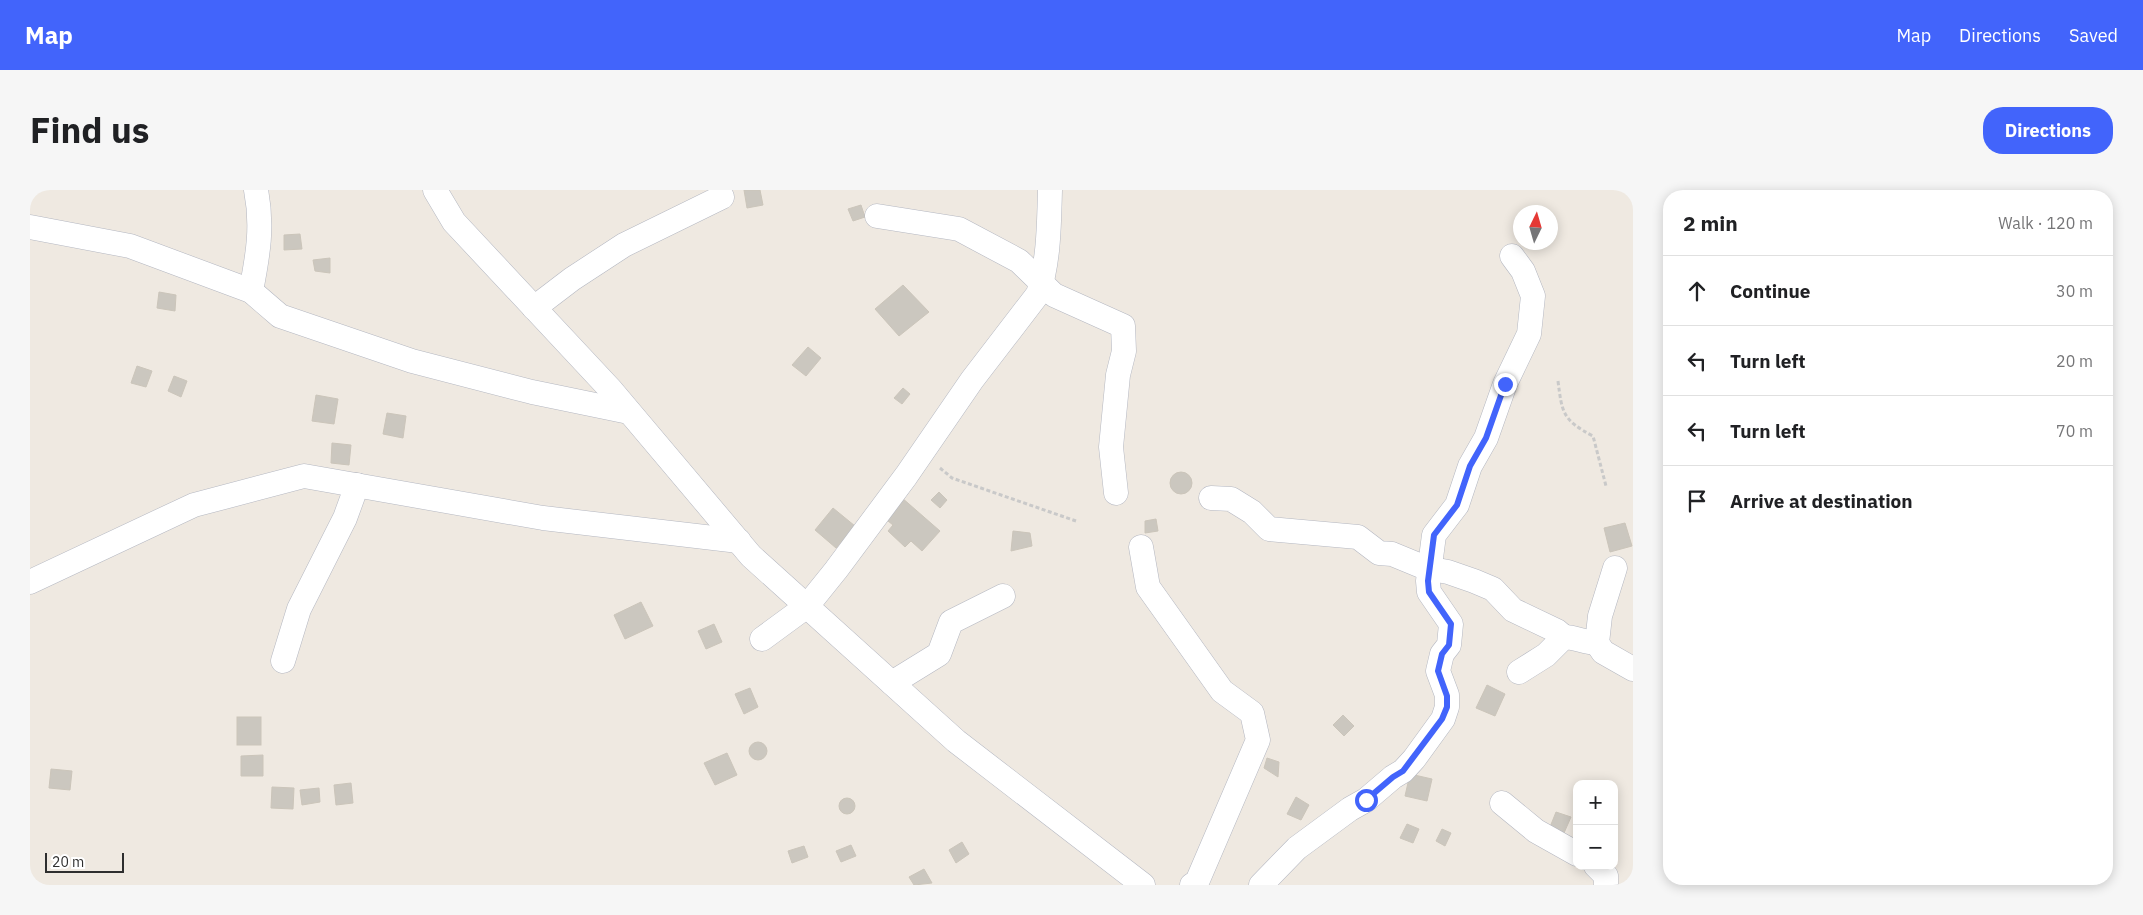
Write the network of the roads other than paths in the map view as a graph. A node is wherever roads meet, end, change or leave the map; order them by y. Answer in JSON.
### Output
{"nodes":[{"id":1,"x":256,"y":190,"type":"edge"},
{"id":2,"x":434,"y":190,"type":"edge"},
{"id":3,"x":1050,"y":190,"type":"edge"},
{"id":4,"x":722,"y":197,"type":"dead end"},
{"id":5,"x":877,"y":216,"type":"dead end"},
{"id":6,"x":30,"y":227,"type":"edge"},
{"id":7,"x":1512,"y":256,"type":"dead end"},
{"id":8,"x":1042,"y":282,"type":"junction"},
{"id":9,"x":251,"y":291,"type":"junction"},
{"id":10,"x":534,"y":308,"type":"junction"},
{"id":11,"x":629,"y":412,"type":"junction"},
{"id":12,"x":357,"y":485,"type":"junction"},
{"id":13,"x":1116,"y":493,"type":"dead end"},
{"id":14,"x":1211,"y":498,"type":"dead end"},
{"id":15,"x":739,"y":541,"type":"junction"},
{"id":16,"x":1141,"y":547,"type":"dead end"},
{"id":17,"x":1431,"y":568,"type":"junction"},
{"id":18,"x":1615,"y":568,"type":"dead end"},
{"id":19,"x":30,"y":582,"type":"edge"},
{"id":20,"x":1004,"y":596,"type":"dead end"},
{"id":21,"x":807,"y":606,"type":"junction"},
{"id":22,"x":1564,"y":636,"type":"junction"},
{"id":23,"x":762,"y":640,"type":"dead end"},
{"id":24,"x":1597,"y":643,"type":"junction"},
{"id":25,"x":283,"y":661,"type":"dead end"},
{"id":26,"x":1633,"y":669,"type":"edge"},
{"id":27,"x":1519,"y":672,"type":"dead end"},
{"id":28,"x":892,"y":683,"type":"junction"},
{"id":29,"x":1502,"y":803,"type":"dead end"},
{"id":30,"x":1573,"y":852,"type":"edge"},
{"id":31,"x":1600,"y":870,"type":"edge"},
{"id":32,"x":1143,"y":885,"type":"edge"},
{"id":33,"x":1192,"y":885,"type":"edge"},
{"id":34,"x":1261,"y":885,"type":"edge"},
{"id":35,"x":1606,"y":885,"type":"edge"}],
"edges":[{"from":1,"to":9,"type":"street"},
{"from":2,"to":10,"type":"street"},
{"from":3,"to":8,"type":"street"},
{"from":4,"to":10,"type":"street"},
{"from":5,"to":8,"type":"street"},
{"from":6,"to":9,"type":"street"},
{"from":7,"to":17,"type":"street"},
{"from":8,"to":13,"type":"street"},
{"from":8,"to":21,"type":"street"},
{"from":9,"to":11,"type":"street"},
{"from":10,"to":11,"type":"street"},
{"from":11,"to":15,"type":"street"},
{"from":12,"to":15,"type":"street"},
{"from":12,"to":19,"type":"street"},
{"from":12,"to":25,"type":"street"},
{"from":14,"to":17,"type":"street"},
{"from":15,"to":21,"type":"street"},
{"from":16,"to":33,"type":"street"},
{"from":17,"to":22,"type":"street"},
{"from":17,"to":34,"type":"street"},
{"from":18,"to":24,"type":"street"},
{"from":20,"to":28,"type":"street"},
{"from":21,"to":23,"type":"street"},
{"from":21,"to":28,"type":"street"},
{"from":22,"to":24,"type":"street"},
{"from":22,"to":27,"type":"street"},
{"from":24,"to":26,"type":"street"},
{"from":28,"to":32,"type":"street"},
{"from":29,"to":30,"type":"street"},
{"from":31,"to":35,"type":"street"}]}
